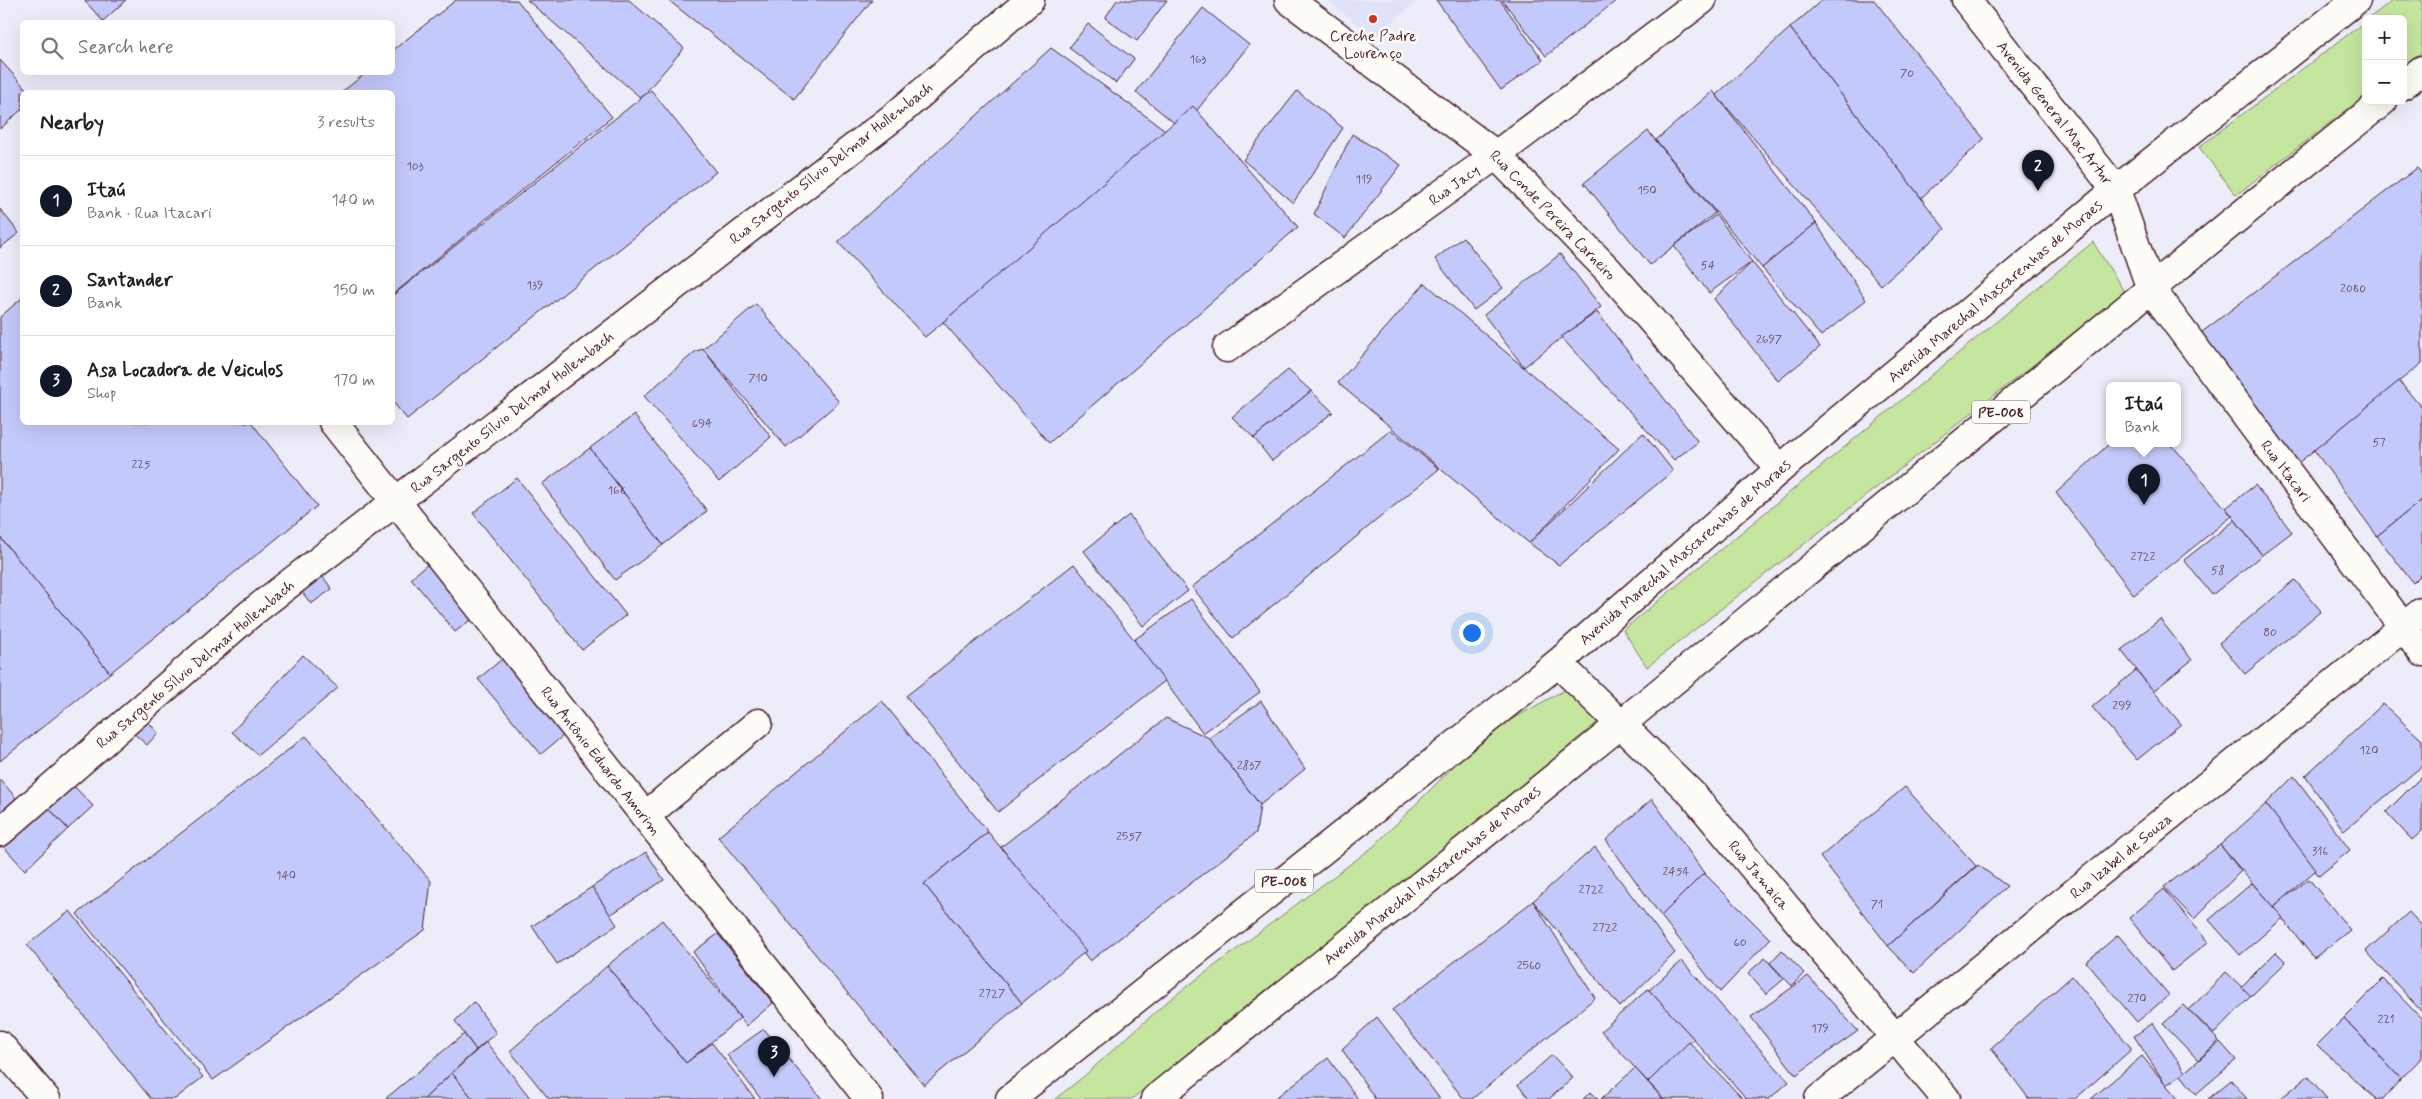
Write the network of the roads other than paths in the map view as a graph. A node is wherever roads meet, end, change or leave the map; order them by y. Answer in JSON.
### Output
{"nodes":[{"id":1,"x":1030,"y":0,"type":"edge"},
{"id":2,"x":1289,"y":0,"type":"edge"},
{"id":3,"x":1702,"y":0,"type":"edge"},
{"id":4,"x":1966,"y":0,"type":"edge"},
{"id":5,"x":2356,"y":0,"type":"edge"},
{"id":6,"x":2422,"y":70,"type":"edge"},
{"id":7,"x":2407,"y":82,"type":"edge"},
{"id":8,"x":2378,"y":105,"type":"edge"},
{"id":9,"x":1496,"y":155,"type":"junction"},
{"id":10,"x":2116,"y":190,"type":"junction"},
{"id":11,"x":2151,"y":289,"type":"junction"},
{"id":12,"x":1227,"y":348,"type":"dead end"},
{"id":13,"x":335,"y":425,"type":"edge"},
{"id":14,"x":1780,"y":469,"type":"junction"},
{"id":15,"x":395,"y":502,"type":"junction"},
{"id":16,"x":2412,"y":620,"type":"edge"},
{"id":17,"x":2422,"y":652,"type":"edge"},
{"id":18,"x":1558,"y":663,"type":"junction"},
{"id":19,"x":758,"y":723,"type":"dead end"},
{"id":20,"x":1621,"y":724,"type":"junction"},
{"id":21,"x":645,"y":816,"type":"junction"},
{"id":22,"x":0,"y":832,"type":"edge"},
{"id":23,"x":1895,"y":1038,"type":"junction"},
{"id":24,"x":0,"y":1045,"type":"edge"},
{"id":25,"x":46,"y":1099,"type":"edge"},
{"id":26,"x":869,"y":1099,"type":"edge"},
{"id":27,"x":1010,"y":1099,"type":"edge"},
{"id":28,"x":1155,"y":1099,"type":"edge"},
{"id":29,"x":1819,"y":1099,"type":"edge"},
{"id":30,"x":1946,"y":1099,"type":"edge"}],
"edges":[{"from":1,"to":15,"type":"main road","name":"Rua Sargento Sílvio Delmar Hollembach"},
{"from":2,"to":9,"type":"main road","name":"Rua Conde Pereira Carneiro"},
{"from":3,"to":9,"type":"main road","name":"Rua Jacy"},
{"from":4,"to":10,"type":"main road","name":"Avenida General Mac Artur"},
{"from":5,"to":10,"type":"main road","name":"Avenida Marechal Mascarenhas de Moraes","number":"PE-008"},
{"from":6,"to":7,"type":"main road"},
{"from":8,"to":11,"type":"main road","name":"Avenida Marechal Mascarenhas de Moraes","number":"PE-008"},
{"from":9,"to":12,"type":"main road","name":"Rua Jacy"},
{"from":9,"to":14,"type":"main road","name":"Rua Conde Pereira Carneiro"},
{"from":10,"to":11,"type":"main road","name":"Avenida General Mac Artur"},
{"from":10,"to":14,"type":"main road","name":"Avenida Marechal Mascarenhas de Moraes","number":"PE-008"},
{"from":11,"to":16,"type":"main road","name":"Rua Itacari"},
{"from":11,"to":20,"type":"main road","name":"Avenida Marechal Mascarenhas de Moraes","number":"PE-008"},
{"from":13,"to":15,"type":"main road","name":"Rua Antônio Eduardo Amorim"},
{"from":14,"to":18,"type":"main road","name":"Avenida Marechal Mascarenhas de Moraes","number":"PE-008"},
{"from":15,"to":21,"type":"main road","name":"Rua Antônio Eduardo Amorim"},
{"from":15,"to":22,"type":"main road","name":"Rua Sargento Sílvio Delmar Hollembach"},
{"from":16,"to":17,"type":"main road","name":"Rua Itacari"},
{"from":16,"to":23,"type":"main road","name":"Rua Izabel de Souza"},
{"from":18,"to":20,"type":"main road","name":"Rua Jamaica"},
{"from":18,"to":27,"type":"main road","name":"Avenida Marechal Mascarenhas de Moraes","number":"PE-008"},
{"from":19,"to":21,"type":"main road"},
{"from":20,"to":23,"type":"main road","name":"Rua Jamaica"},
{"from":20,"to":28,"type":"main road","name":"Avenida Marechal Mascarenhas de Moraes","number":"PE-008"},
{"from":21,"to":26,"type":"main road","name":"Rua Antônio Eduardo Amorim"},
{"from":23,"to":29,"type":"main road","name":"Rua Izabel de Souza"},
{"from":23,"to":30,"type":"main road","name":"Rua Jamaica"},
{"from":24,"to":25,"type":"main road"}]}
